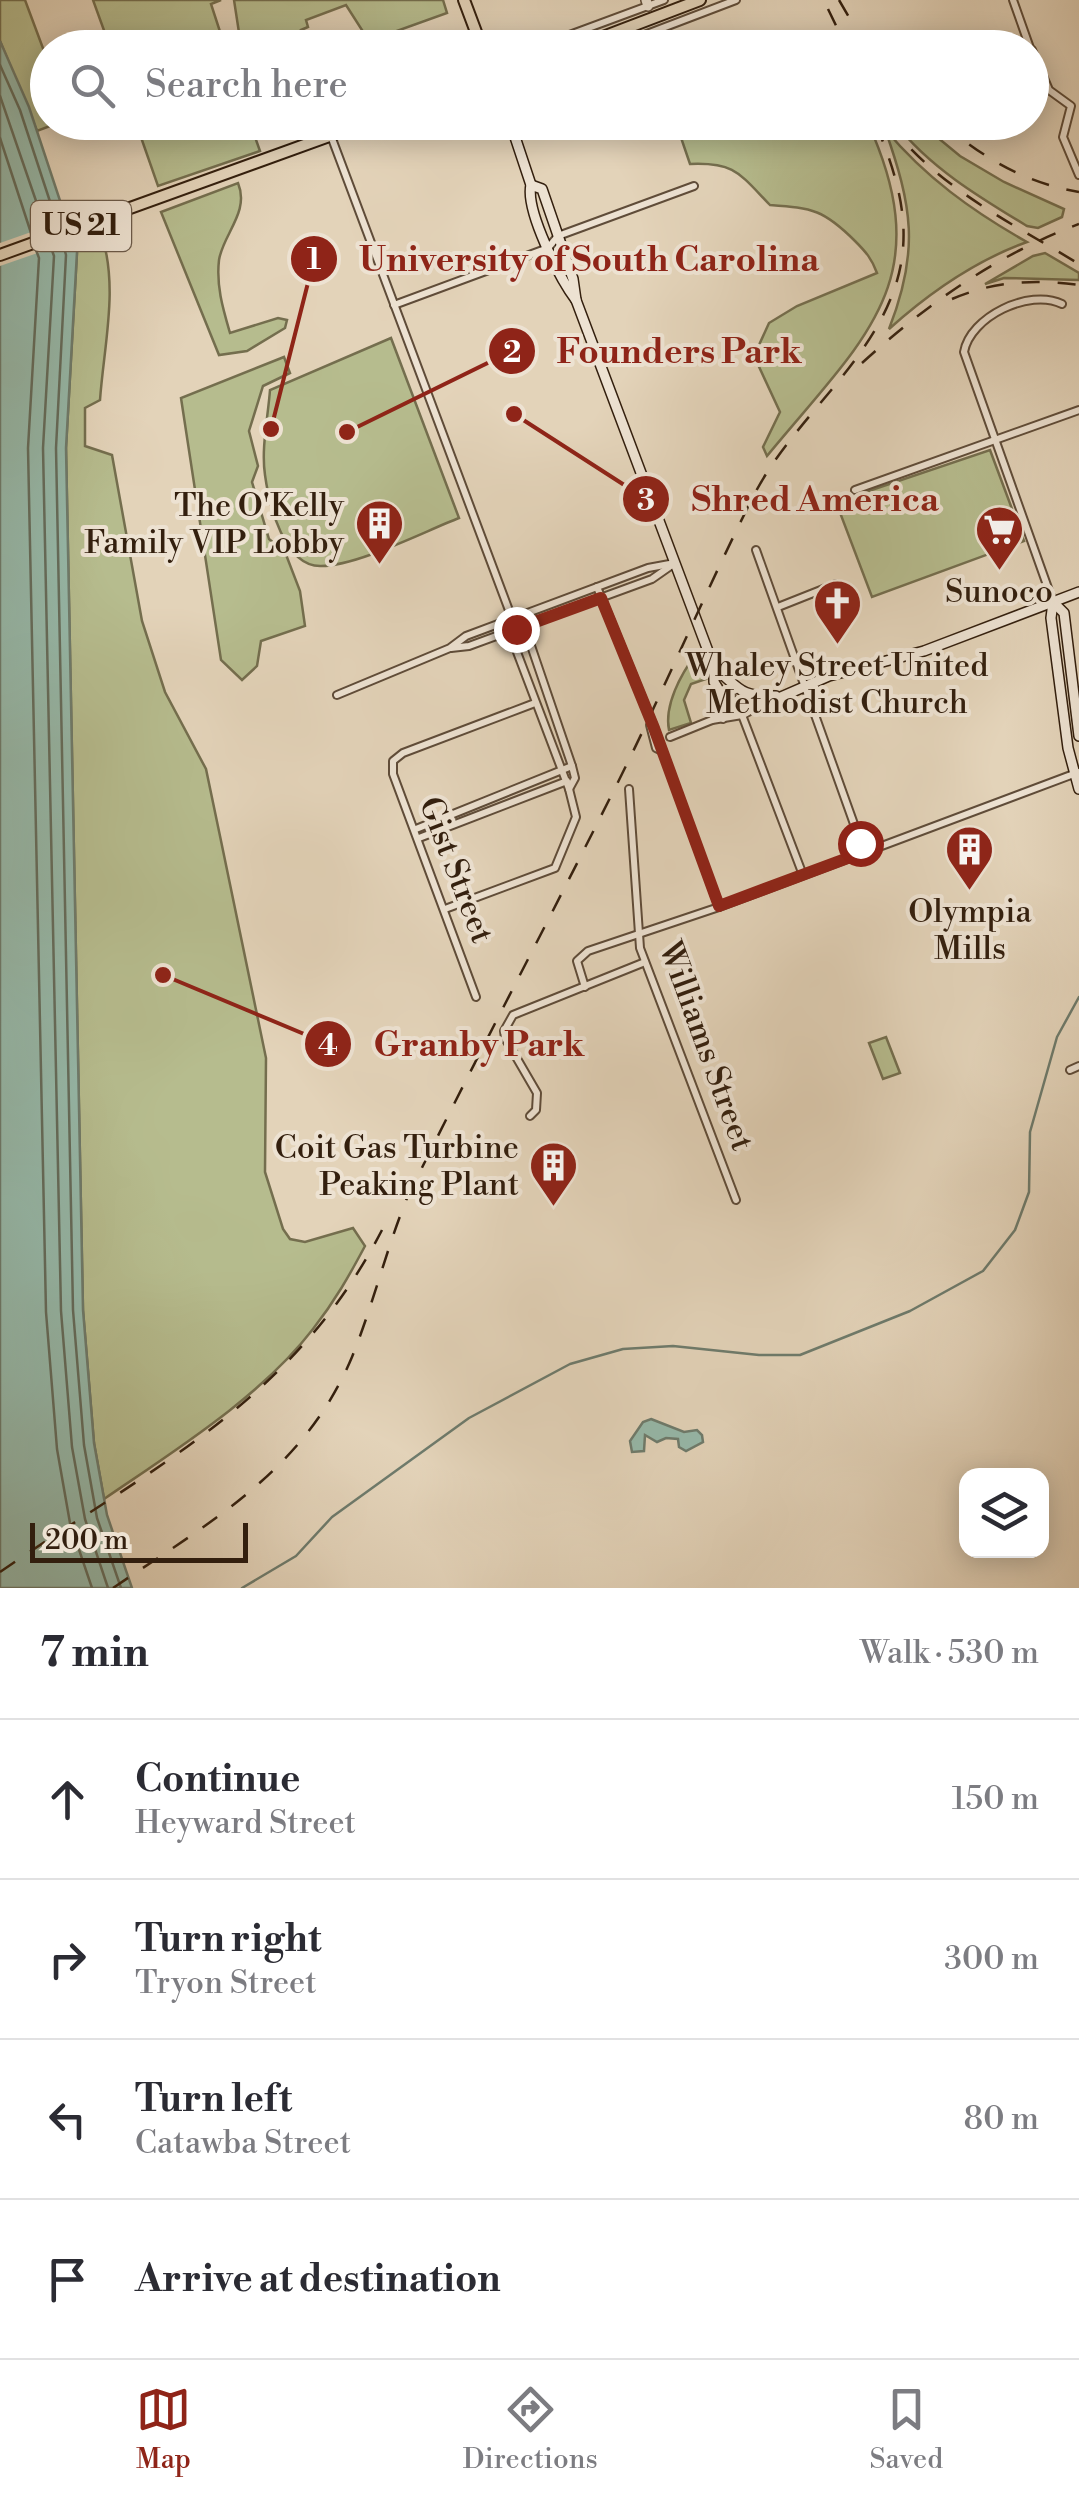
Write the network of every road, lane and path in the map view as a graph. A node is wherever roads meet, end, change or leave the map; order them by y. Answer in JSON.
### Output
{"nodes":[{"id":1,"x":464,"y":0,"type":"edge"},
{"id":2,"x":664,"y":0,"type":"edge"},
{"id":3,"x":736,"y":0,"type":"edge"},
{"id":4,"x":1013,"y":0,"type":"edge"},
{"id":5,"x":694,"y":2,"type":"edge"},
{"id":6,"x":647,"y":3,"type":"edge"},
{"id":7,"x":475,"y":30,"type":"edge"},
{"id":8,"x":583,"y":30,"type":"edge"},
{"id":9,"x":621,"y":30,"type":"edge"},
{"id":10,"x":657,"y":30,"type":"edge"},
{"id":11,"x":1024,"y":30,"type":"edge"},
{"id":12,"x":1049,"y":90,"type":"edge"},
{"id":13,"x":1075,"y":107,"type":"edge"},
{"id":14,"x":320,"y":140,"type":"edge"},
{"id":15,"x":332,"y":140,"type":"edge"},
{"id":16,"x":516,"y":140,"type":"edge"},
{"id":17,"x":1079,"y":175,"type":"edge"},
{"id":18,"x":531,"y":185,"type":"junction"},
{"id":19,"x":694,"y":186,"type":"dead end"},
{"id":20,"x":558,"y":236,"type":"junction"},
{"id":21,"x":548,"y":248,"type":"junction"},
{"id":22,"x":0,"y":255,"type":"edge"},
{"id":23,"x":576,"y":300,"type":"junction"},
{"id":24,"x":1062,"y":304,"type":"dead end"},
{"id":25,"x":394,"y":305,"type":"junction"},
{"id":26,"x":1079,"y":410,"type":"edge"},
{"id":27,"x":993,"y":442,"type":"junction"},
{"id":28,"x":855,"y":490,"type":"dead end"},
{"id":29,"x":756,"y":550,"type":"dead end"},
{"id":30,"x":675,"y":563,"type":"junction"},
{"id":31,"x":836,"y":584,"type":"dead end"},
{"id":32,"x":596,"y":587,"type":"junction"},
{"id":33,"x":1079,"y":592,"type":"edge"},
{"id":34,"x":601,"y":598,"type":"junction"},
{"id":35,"x":1053,"y":602,"type":"junction"},
{"id":36,"x":778,"y":607,"type":"junction"},
{"id":37,"x":512,"y":619,"type":"junction"},
{"id":38,"x":516,"y":629,"type":"junction"},
{"id":39,"x":450,"y":648,"type":"junction"},
{"id":40,"x":714,"y":667,"type":"junction"},
{"id":41,"x":731,"y":684,"type":"junction"},
{"id":42,"x":806,"y":685,"type":"junction"},
{"id":43,"x":337,"y":695,"type":"dead end"},
{"id":44,"x":722,"y":696,"type":"junction"},
{"id":45,"x":776,"y":696,"type":"junction"},
{"id":46,"x":536,"y":703,"type":"junction"},
{"id":47,"x":732,"y":704,"type":"junction"},
{"id":48,"x":758,"y":707,"type":"junction"},
{"id":49,"x":742,"y":716,"type":"junction"},
{"id":50,"x":712,"y":720,"type":"junction"},
{"id":51,"x":722,"y":720,"type":"junction"},
{"id":52,"x":1079,"y":736,"type":"edge"},
{"id":53,"x":670,"y":737,"type":"dead end"},
{"id":54,"x":572,"y":766,"type":"junction"},
{"id":55,"x":1076,"y":767,"type":"edge"},
{"id":56,"x":561,"y":770,"type":"junction"},
{"id":57,"x":567,"y":786,"type":"junction"},
{"id":58,"x":629,"y":789,"type":"dead end"},
{"id":59,"x":1079,"y":789,"type":"edge"},
{"id":60,"x":415,"y":829,"type":"junction"},
{"id":61,"x":418,"y":838,"type":"junction"},
{"id":62,"x":864,"y":852,"type":"junction"},
{"id":63,"x":803,"y":875,"type":"junction"},
{"id":64,"x":719,"y":906,"type":"junction"},
{"id":65,"x":445,"y":910,"type":"junction"},
{"id":66,"x":638,"y":934,"type":"junction"},
{"id":67,"x":645,"y":962,"type":"junction"},
{"id":68,"x":585,"y":988,"type":"junction"},
{"id":69,"x":476,"y":996,"type":"dead end"},
{"id":70,"x":1079,"y":1066,"type":"edge"},
{"id":71,"x":1070,"y":1070,"type":"dead end"},
{"id":72,"x":530,"y":1116,"type":"dead end"},
{"id":73,"x":736,"y":1200,"type":"dead end"}],
"edges":[{"from":1,"to":7,"type":"main road"},
{"from":2,"to":6,"type":"street"},
{"from":3,"to":10,"type":"street"},
{"from":4,"to":11,"type":"street"},
{"from":5,"to":9,"type":"main road"},
{"from":6,"to":8,"type":"street"},
{"from":12,"to":13,"type":"street"},
{"from":13,"to":17,"type":"street"},
{"from":14,"to":22,"type":"main road","number":"US 21"},
{"from":15,"to":25,"type":"street"},
{"from":16,"to":18,"type":"main road"},
{"from":18,"to":20,"type":"main road"},
{"from":18,"to":21,"type":"main road"},
{"from":19,"to":20,"type":"street"},
{"from":20,"to":21,"type":"street"},
{"from":20,"to":23,"type":"main road"},
{"from":21,"to":23,"type":"main road"},
{"from":21,"to":25,"type":"street"},
{"from":23,"to":30,"type":"main road"},
{"from":24,"to":27,"type":"street"},
{"from":25,"to":37,"type":"street"},
{"from":26,"to":27,"type":"street"},
{"from":27,"to":28,"type":"street"},
{"from":27,"to":35,"type":"street"},
{"from":29,"to":36,"type":"street"},
{"from":30,"to":32,"type":"street"},
{"from":30,"to":34,"type":"street"},
{"from":30,"to":40,"type":"main road"},
{"from":31,"to":36,"type":"street"},
{"from":32,"to":34,"type":"street"},
{"from":32,"to":37,"type":"street"},
{"from":33,"to":35,"type":"main road"},
{"from":34,"to":38,"type":"street"},
{"from":34,"to":64,"type":"street"},
{"from":35,"to":42,"type":"main road"},
{"from":35,"to":52,"type":"main road"},
{"from":35,"to":55,"type":"main road"},
{"from":36,"to":42,"type":"street"},
{"from":37,"to":38,"type":"street"},
{"from":37,"to":39,"type":"street"},
{"from":38,"to":39,"type":"street"},
{"from":38,"to":46,"type":"street"},
{"from":38,"to":54,"type":"street"},
{"from":39,"to":43,"type":"street"},
{"from":40,"to":41,"type":"main road"},
{"from":40,"to":44,"type":"main road"},
{"from":41,"to":45,"type":"main road"},
{"from":41,"to":47,"type":"street"},
{"from":42,"to":45,"type":"main road"},
{"from":42,"to":62,"type":"street"},
{"from":44,"to":47,"type":"main road"},
{"from":44,"to":50,"type":"street"},
{"from":45,"to":48,"type":"main road"},
{"from":46,"to":56,"type":"street"},
{"from":46,"to":60,"type":"street","name":"Gist Street"},
{"from":47,"to":48,"type":"main road"},
{"from":47,"to":51,"type":"street"},
{"from":48,"to":49,"type":"street"},
{"from":49,"to":51,"type":"street"},
{"from":49,"to":63,"type":"street"},
{"from":50,"to":51,"type":"street"},
{"from":50,"to":53,"type":"street"},
{"from":54,"to":56,"type":"street"},
{"from":54,"to":57,"type":"street"},
{"from":55,"to":59,"type":"main road"},
{"from":55,"to":62,"type":"street"},
{"from":56,"to":57,"type":"street"},
{"from":56,"to":60,"type":"street"},
{"from":57,"to":61,"type":"street"},
{"from":57,"to":65,"type":"street"},
{"from":58,"to":66,"type":"street","name":"Williams Street"},
{"from":60,"to":61,"type":"street","name":"Gist Street"},
{"from":61,"to":65,"type":"street","name":"Gist Street"},
{"from":62,"to":63,"type":"street"},
{"from":63,"to":64,"type":"street"},
{"from":64,"to":66,"type":"street"},
{"from":65,"to":69,"type":"street","name":"Gist Street"},
{"from":66,"to":67,"type":"street","name":"Williams Street"},
{"from":66,"to":68,"type":"street"},
{"from":67,"to":68,"type":"street"},
{"from":67,"to":73,"type":"street","name":"Williams Street"},
{"from":68,"to":72,"type":"street"},
{"from":70,"to":71,"type":"street"}]}
